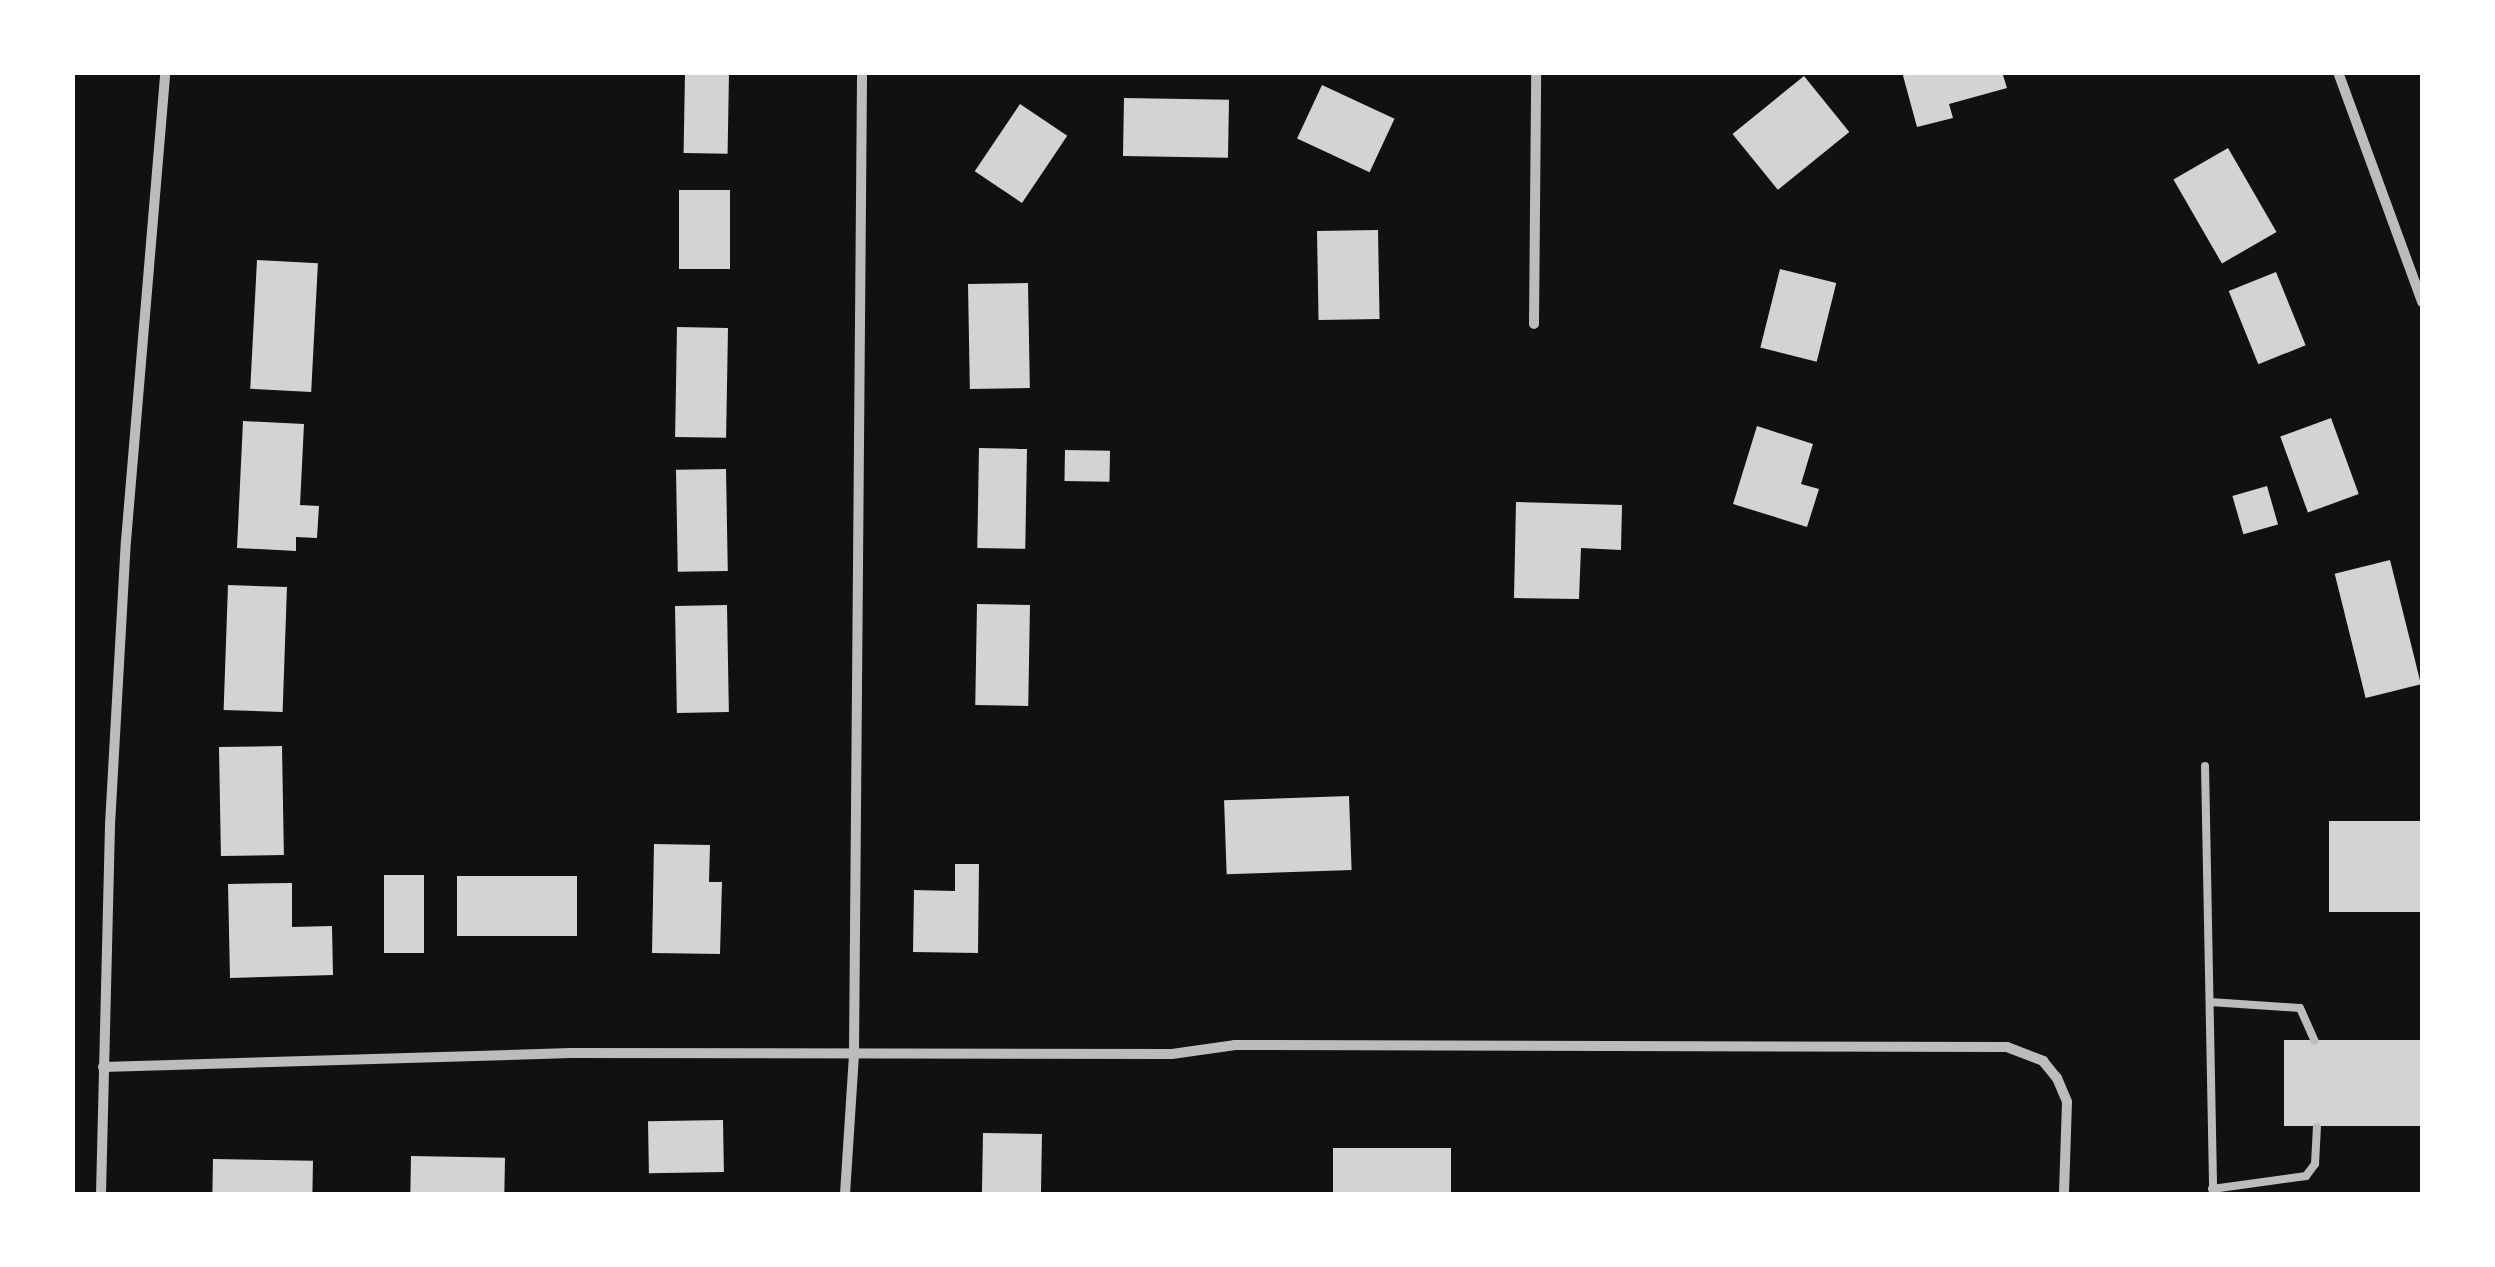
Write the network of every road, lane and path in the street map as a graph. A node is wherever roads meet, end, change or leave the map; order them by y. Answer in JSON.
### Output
{"nodes":[{"id":1,"x":166,"y":72,"type":"edge"},
{"id":2,"x":862,"y":72,"type":"edge"},
{"id":3,"x":1536,"y":72,"type":"edge"},
{"id":4,"x":2338,"y":72,"type":"edge"},
{"id":5,"x":2422,"y":302,"type":"edge"},
{"id":6,"x":1534,"y":324,"type":"dead end"},
{"id":7,"x":2205,"y":766,"type":"dead end"},
{"id":8,"x":2210,"y":1002,"type":"junction"},
{"id":9,"x":2315,"y":1041,"type":"dead end"},
{"id":10,"x":854,"y":1052,"type":"junction"},
{"id":11,"x":102,"y":1067,"type":"junction"},
{"id":12,"x":2316,"y":1127,"type":"dead end"},
{"id":13,"x":2212,"y":1192,"type":"edge"},
{"id":14,"x":101,"y":1194,"type":"edge"},
{"id":15,"x":845,"y":1194,"type":"edge"},
{"id":16,"x":2064,"y":1194,"type":"edge"}],
"edges":[{"from":1,"to":11,"type":"street"},
{"from":2,"to":10,"type":"street"},
{"from":3,"to":6,"type":"street"},
{"from":4,"to":5,"type":"street"},
{"from":7,"to":8,"type":"lane"},
{"from":8,"to":9,"type":"lane"},
{"from":8,"to":13,"type":"lane"},
{"from":10,"to":11,"type":"street"},
{"from":10,"to":15,"type":"street"},
{"from":10,"to":16,"type":"street"},
{"from":11,"to":14,"type":"street"},
{"from":12,"to":13,"type":"lane"}]}
